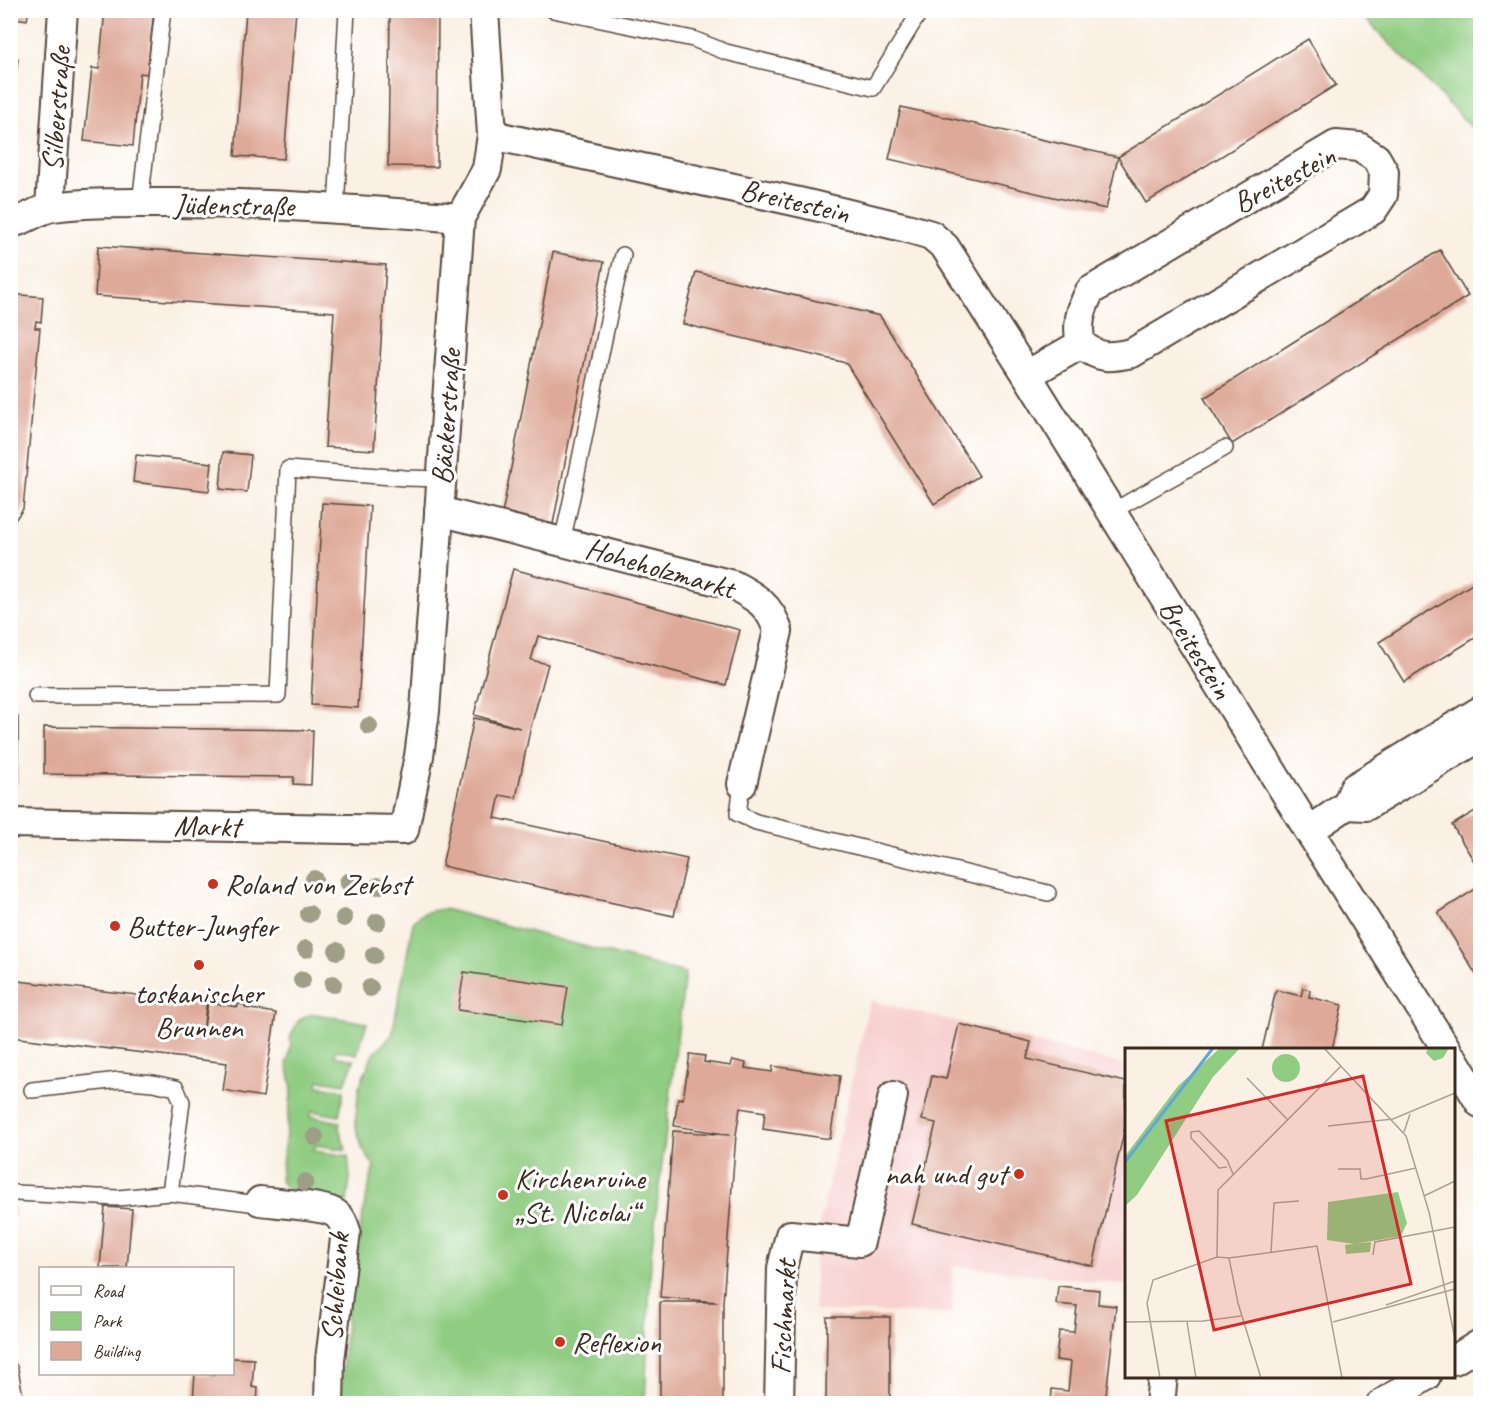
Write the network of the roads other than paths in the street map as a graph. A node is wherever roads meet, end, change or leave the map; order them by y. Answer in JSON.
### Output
{"nodes":[{"id":1,"x":63,"y":10,"type":"edge"},
{"id":2,"x":162,"y":10,"type":"edge"},
{"id":3,"x":346,"y":10,"type":"edge"},
{"id":4,"x":484,"y":10,"type":"edge"},
{"id":5,"x":553,"y":10,"type":"edge"},
{"id":6,"x":921,"y":10,"type":"edge"},
{"id":7,"x":492,"y":135,"type":"junction"},
{"id":8,"x":140,"y":203,"type":"junction"},
{"id":9,"x":50,"y":207,"type":"junction"},
{"id":10,"x":336,"y":209,"type":"junction"},
{"id":11,"x":460,"y":218,"type":"junction"},
{"id":12,"x":10,"y":223,"type":"edge"},
{"id":13,"x":623,"y":255,"type":"dead end"},
{"id":14,"x":1081,"y":344,"type":"junction"},
{"id":15,"x":1027,"y":375,"type":"junction"},
{"id":16,"x":1225,"y":448,"type":"dead end"},
{"id":17,"x":442,"y":479,"type":"junction"},
{"id":18,"x":440,"y":511,"type":"junction"},
{"id":19,"x":1111,"y":512,"type":"junction"},
{"id":20,"x":562,"y":541,"type":"junction"},
{"id":21,"x":36,"y":696,"type":"dead end"},
{"id":22,"x":1480,"y":711,"type":"edge"},
{"id":23,"x":1480,"y":737,"type":"edge"},
{"id":24,"x":742,"y":784,"type":"joint"},
{"id":25,"x":1347,"y":805,"type":"junction"},
{"id":26,"x":10,"y":823,"type":"edge"},
{"id":27,"x":404,"y":830,"type":"joint"},
{"id":28,"x":1309,"y":831,"type":"junction"},
{"id":29,"x":1048,"y":893,"type":"dead end"},
{"id":30,"x":1446,"y":1048,"type":"edge"},
{"id":31,"x":1455,"y":1062,"type":"edge"},
{"id":32,"x":32,"y":1090,"type":"dead end"},
{"id":33,"x":893,"y":1096,"type":"dead end"},
{"id":34,"x":1480,"y":1103,"type":"edge"},
{"id":35,"x":16,"y":1193,"type":"dead end"},
{"id":36,"x":170,"y":1193,"type":"junction"},
{"id":37,"x":260,"y":1201,"type":"joint"},
{"id":38,"x":1480,"y":1344,"type":"edge"},
{"id":39,"x":1455,"y":1359,"type":"edge"},
{"id":40,"x":10,"y":1370,"type":"edge"},
{"id":41,"x":1163,"y":1378,"type":"edge"},
{"id":42,"x":1424,"y":1378,"type":"edge"},
{"id":43,"x":16,"y":1404,"type":"edge"},
{"id":44,"x":329,"y":1404,"type":"edge"},
{"id":45,"x":779,"y":1404,"type":"edge"},
{"id":46,"x":1160,"y":1404,"type":"edge"},
{"id":47,"x":1382,"y":1404,"type":"edge"}],
"edges":[{"from":1,"to":9,"type":"street","name":"Silberstraße"},
{"from":2,"to":8,"type":"lane"},
{"from":3,"to":10,"type":"lane"},
{"from":4,"to":7,"type":"street","name":"Bäckerstraße"},
{"from":5,"to":6,"type":"lane"},
{"from":7,"to":11,"type":"street","name":"Bäckerstraße"},
{"from":7,"to":15,"type":"street","name":"Breitestein"},
{"from":8,"to":9,"type":"street","name":"Jüdenstraße"},
{"from":8,"to":10,"type":"street","name":"Jüdenstraße"},
{"from":9,"to":12,"type":"street","name":"Jüdenstraße"},
{"from":10,"to":11,"type":"street","name":"Jüdenstraße"},
{"from":11,"to":17,"type":"street","name":"Bäckerstraße"},
{"from":13,"to":20,"type":"lane"},
{"from":14,"to":14,"type":"street","name":"Breitestein"},
{"from":14,"to":15,"type":"street"},
{"from":15,"to":19,"type":"street","name":"Breitestein"},
{"from":16,"to":19,"type":"lane"},
{"from":17,"to":18,"type":"street","name":"Bäckerstraße"},
{"from":17,"to":21,"type":"lane"},
{"from":18,"to":20,"type":"street","name":"Hoheholzmarkt"},
{"from":18,"to":27,"type":"street","name":"Bäckerstraße"},
{"from":19,"to":28,"type":"street","name":"Breitestein"},
{"from":20,"to":24,"type":"street","name":"Hoheholzmarkt"},
{"from":22,"to":25,"type":"street"},
{"from":23,"to":25,"type":"street"},
{"from":24,"to":29,"type":"lane"},
{"from":25,"to":28,"type":"street"},
{"from":26,"to":27,"type":"street","name":"Markt"},
{"from":28,"to":30,"type":"street","name":"Breitestein"},
{"from":31,"to":34,"type":"street"},
{"from":32,"to":36,"type":"lane"},
{"from":33,"to":45,"type":"street","name":"Fischmarkt"},
{"from":35,"to":36,"type":"lane"},
{"from":36,"to":37,"type":"lane"},
{"from":37,"to":44,"type":"street","name":"Schleibank"},
{"from":38,"to":39,"type":"street"},
{"from":40,"to":43,"type":"lane"},
{"from":41,"to":46,"type":"street"},
{"from":42,"to":47,"type":"street"}]}
